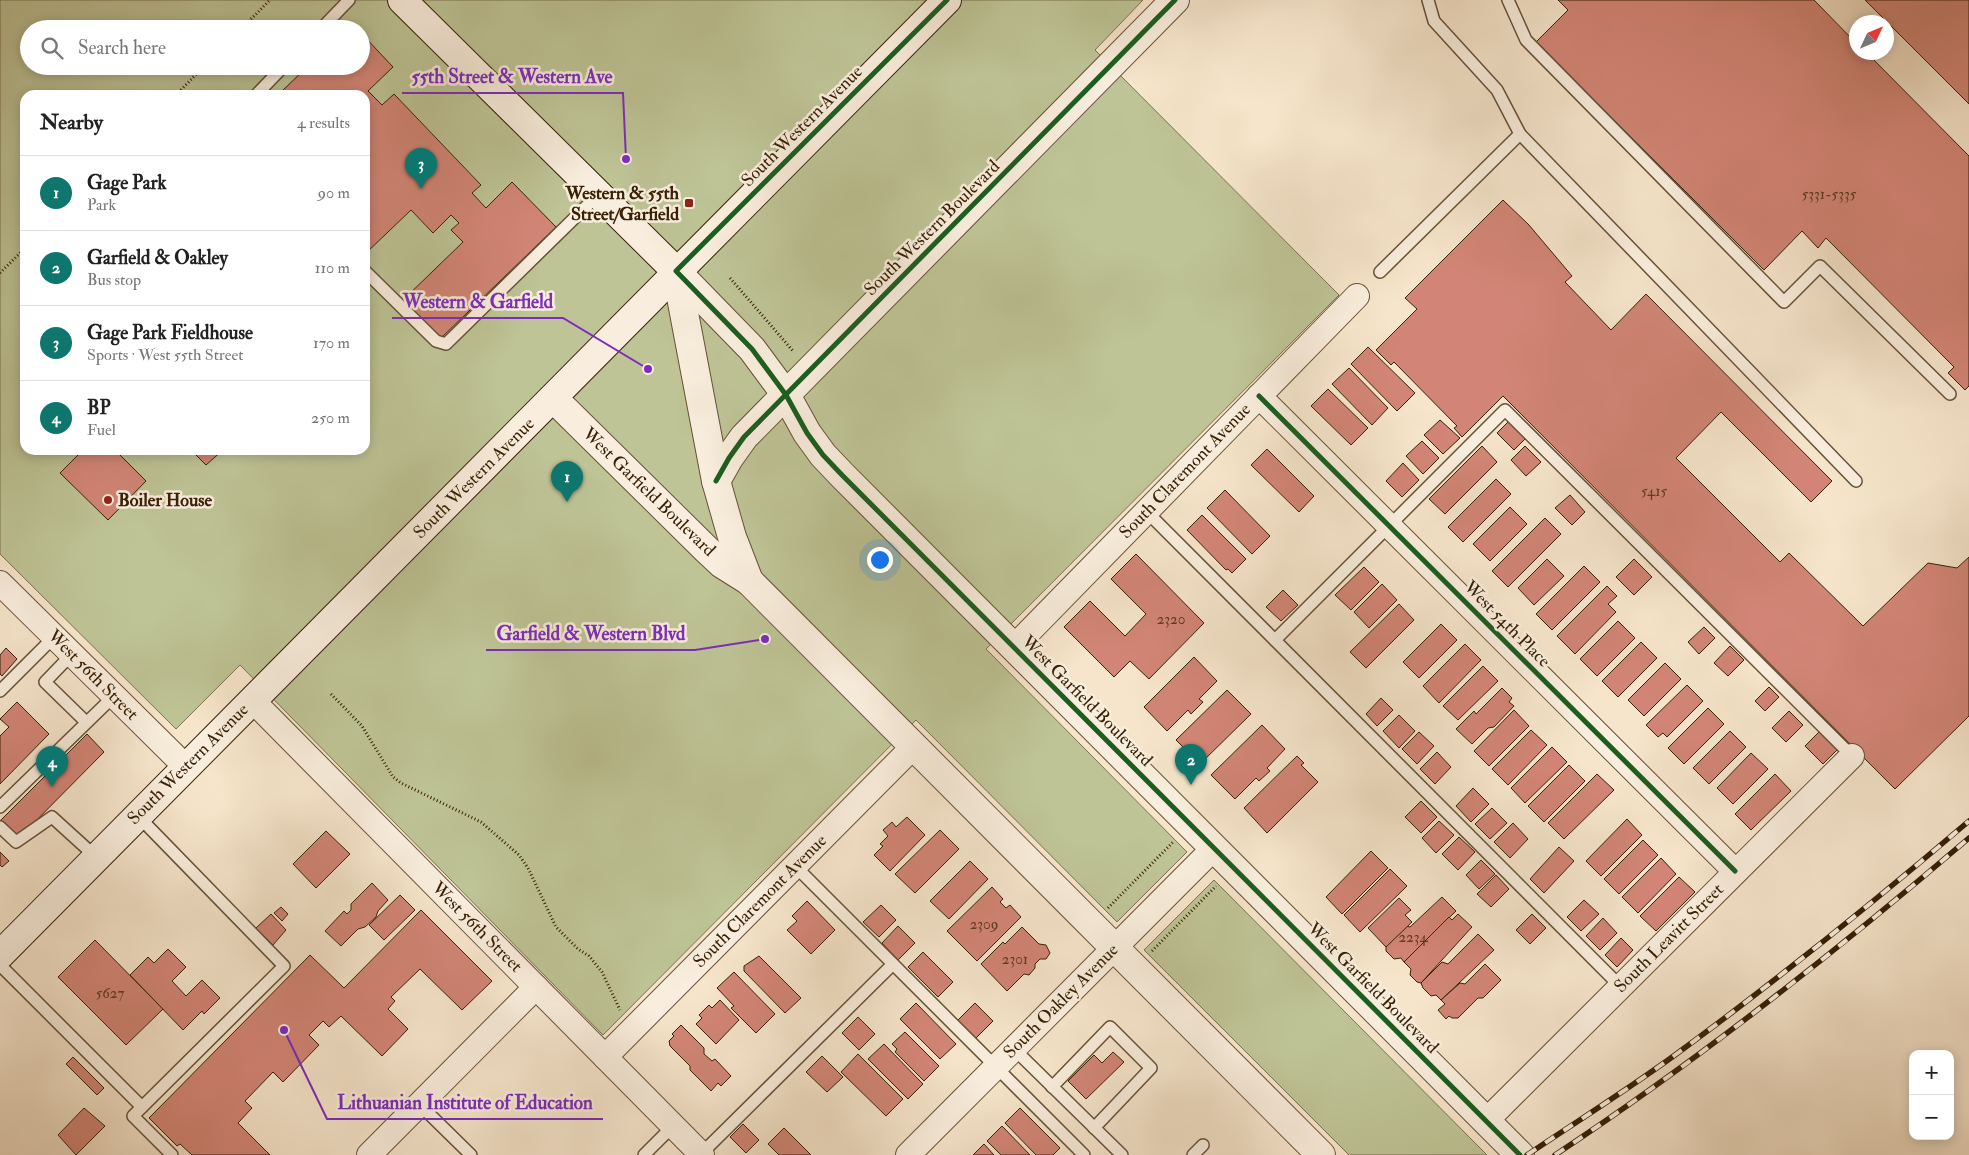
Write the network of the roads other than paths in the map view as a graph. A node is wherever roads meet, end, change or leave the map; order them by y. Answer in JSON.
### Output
{"nodes":[{"id":1,"x":349,"y":0,"type":"edge"},
{"id":2,"x":402,"y":0,"type":"edge"},
{"id":3,"x":947,"y":0,"type":"edge"},
{"id":4,"x":1176,"y":0,"type":"edge"},
{"id":5,"x":1428,"y":0,"type":"edge"},
{"id":6,"x":1508,"y":0,"type":"edge"},
{"id":7,"x":330,"y":20,"type":"edge"},
{"id":8,"x":275,"y":75,"type":"edge"},
{"id":9,"x":261,"y":90,"type":"edge"},
{"id":10,"x":1520,"y":134,"type":"junction"},
{"id":11,"x":599,"y":194,"type":"junction"},
{"id":12,"x":676,"y":271,"type":"junction"},
{"id":13,"x":1380,"y":272,"type":"dead end"},
{"id":14,"x":370,"y":276,"type":"edge"},
{"id":15,"x":1357,"y":296,"type":"dead end"},
{"id":16,"x":1950,"y":394,"type":"dead end"},
{"id":17,"x":786,"y":395,"type":"junction"},
{"id":18,"x":1259,"y":396,"type":"junction"},
{"id":19,"x":553,"y":398,"type":"junction"},
{"id":20,"x":716,"y":481,"type":"junction"},
{"id":21,"x":1856,"y":481,"type":"dead end"},
{"id":22,"x":1146,"y":511,"type":"junction"},
{"id":23,"x":1389,"y":526,"type":"junction"},
{"id":24,"x":749,"y":581,"type":"junction"},
{"id":25,"x":0,"y":583,"type":"edge"},
{"id":26,"x":54,"y":636,"type":"junction"},
{"id":27,"x":1275,"y":640,"type":"junction"},
{"id":28,"x":1014,"y":647,"type":"junction"},
{"id":29,"x":72,"y":654,"type":"junction"},
{"id":30,"x":0,"y":691,"type":"edge"},
{"id":31,"x":114,"y":696,"type":"junction"},
{"id":32,"x":252,"y":700,"type":"junction"},
{"id":33,"x":86,"y":722,"type":"junction"},
{"id":34,"x":914,"y":746,"type":"junction"},
{"id":35,"x":1852,"y":756,"type":"joint"},
{"id":36,"x":186,"y":766,"type":"junction"},
{"id":37,"x":0,"y":807,"type":"edge"},
{"id":38,"x":137,"y":815,"type":"junction"},
{"id":39,"x":0,"y":827,"type":"edge"},
{"id":40,"x":1214,"y":848,"type":"junction"},
{"id":41,"x":96,"y":857,"type":"junction"},
{"id":42,"x":795,"y":866,"type":"junction"},
{"id":43,"x":1735,"y":871,"type":"junction"},
{"id":44,"x":1115,"y":948,"type":"junction"},
{"id":45,"x":0,"y":955,"type":"edge"},
{"id":46,"x":893,"y":964,"type":"junction"},
{"id":47,"x":0,"y":965,"type":"edge"},
{"id":48,"x":1620,"y":986,"type":"junction"},
{"id":49,"x":536,"y":988,"type":"junction"},
{"id":50,"x":1014,"y":1049,"type":"junction"},
{"id":51,"x":605,"y":1057,"type":"junction"},
{"id":52,"x":996,"y":1067,"type":"junction"},
{"id":53,"x":1052,"y":1086,"type":"junction"},
{"id":54,"x":420,"y":1104,"type":"junction"},
{"id":55,"x":142,"y":1107,"type":"junction"},
{"id":56,"x":1486,"y":1121,"type":"junction"},
{"id":57,"x":673,"y":1126,"type":"junction"},
{"id":58,"x":1094,"y":1128,"type":"junction"},
{"id":59,"x":1202,"y":1145,"type":"dead end"},
{"id":60,"x":172,"y":1155,"type":"edge"},
{"id":61,"x":369,"y":1155,"type":"edge"},
{"id":62,"x":471,"y":1155,"type":"edge"},
{"id":63,"x":644,"y":1155,"type":"edge"},
{"id":64,"x":701,"y":1155,"type":"edge"},
{"id":65,"x":908,"y":1155,"type":"edge"},
{"id":66,"x":1084,"y":1155,"type":"edge"},
{"id":67,"x":1122,"y":1155,"type":"edge"},
{"id":68,"x":1193,"y":1155,"type":"edge"},
{"id":69,"x":1321,"y":1155,"type":"edge"},
{"id":70,"x":1520,"y":1155,"type":"edge"}],
"edges":[{"from":1,"to":7,"type":"lane"},
{"from":2,"to":11,"type":"street"},
{"from":3,"to":12,"type":"street","name":"South Western Avenue"},
{"from":4,"to":17,"type":"street","name":"South Western Boulevard"},
{"from":5,"to":10,"type":"lane"},
{"from":6,"to":16,"type":"lane"},
{"from":8,"to":9,"type":"lane"},
{"from":10,"to":13,"type":"lane"},
{"from":10,"to":21,"type":"lane"},
{"from":11,"to":12,"type":"street"},
{"from":11,"to":14,"type":"lane"},
{"from":12,"to":17,"type":"street","name":"West Garfield Boulevard"},
{"from":12,"to":19,"type":"street","name":"South Western Avenue"},
{"from":12,"to":20,"type":"street","name":"West Garfield Boulevard"},
{"from":15,"to":18,"type":"street","name":"South Claremont Avenue"},
{"from":17,"to":20,"type":"street","name":"South Western Boulevard"},
{"from":17,"to":28,"type":"street","name":"West Garfield Boulevard"},
{"from":18,"to":22,"type":"street","name":"South Claremont Avenue"},
{"from":18,"to":23,"type":"street","name":"West 54th Place"},
{"from":19,"to":24,"type":"street","name":"West Garfield Boulevard"},
{"from":19,"to":32,"type":"street","name":"South Western Avenue"},
{"from":20,"to":24,"type":"street","name":"West Garfield Boulevard"},
{"from":22,"to":27,"type":"lane"},
{"from":22,"to":28,"type":"street","name":"South Claremont Avenue"},
{"from":23,"to":27,"type":"lane"},
{"from":23,"to":35,"type":"lane"},
{"from":23,"to":43,"type":"street","name":"West 54th Place"},
{"from":24,"to":34,"type":"street","name":"West Garfield Boulevard"},
{"from":25,"to":26,"type":"street","name":"West 56th Street"},
{"from":26,"to":29,"type":"street","name":"West 56th Street"},
{"from":26,"to":30,"type":"lane"},
{"from":27,"to":48,"type":"lane"},
{"from":28,"to":40,"type":"street","name":"West Garfield Boulevard"},
{"from":29,"to":31,"type":"street","name":"West 56th Street"},
{"from":29,"to":33,"type":"lane"},
{"from":31,"to":33,"type":"lane"},
{"from":31,"to":36,"type":"street","name":"West 56th Street"},
{"from":32,"to":36,"type":"street","name":"South Western Avenue"},
{"from":32,"to":49,"type":"street","name":"West 56th Street"},
{"from":33,"to":37,"type":"lane"},
{"from":34,"to":42,"type":"street","name":"South Claremont Avenue"},
{"from":34,"to":44,"type":"street","name":"West Garfield Boulevard"},
{"from":35,"to":43,"type":"street","name":"South Leavitt Street"},
{"from":36,"to":38,"type":"street","name":"South Western Avenue"},
{"from":38,"to":41,"type":"street","name":"South Western Avenue"},
{"from":38,"to":55,"type":"lane"},
{"from":39,"to":41,"type":"lane"},
{"from":40,"to":44,"type":"street","name":"South Oakley Avenue"},
{"from":40,"to":56,"type":"street","name":"West Garfield Boulevard"},
{"from":41,"to":45,"type":"street","name":"South Western Avenue"},
{"from":42,"to":46,"type":"lane"},
{"from":42,"to":51,"type":"street","name":"South Claremont Avenue"},
{"from":43,"to":48,"type":"street","name":"South Leavitt Street"},
{"from":44,"to":50,"type":"street","name":"South Oakley Avenue"},
{"from":44,"to":69,"type":"street","name":"West Garfield Boulevard"},
{"from":46,"to":52,"type":"lane"},
{"from":46,"to":64,"type":"lane"},
{"from":47,"to":55,"type":"lane"},
{"from":48,"to":56,"type":"street","name":"South Leavitt Street"},
{"from":49,"to":51,"type":"street","name":"West 56th Street"},
{"from":49,"to":54,"type":"street"},
{"from":50,"to":52,"type":"street","name":"South Oakley Avenue"},
{"from":50,"to":53,"type":"lane"},
{"from":51,"to":57,"type":"street","name":"West 56th Street"},
{"from":52,"to":65,"type":"street","name":"South Oakley Avenue"},
{"from":52,"to":66,"type":"lane"},
{"from":53,"to":58,"type":"lane"},
{"from":53,"to":58,"type":"lane"},
{"from":54,"to":61,"type":"street"},
{"from":54,"to":62,"type":"lane"},
{"from":55,"to":60,"type":"lane"},
{"from":56,"to":70,"type":"street","name":"West Garfield Boulevard"},
{"from":57,"to":63,"type":"lane"},
{"from":57,"to":64,"type":"street","name":"West 56th Street"},
{"from":58,"to":67,"type":"lane"},
{"from":59,"to":68,"type":"lane"}]}
